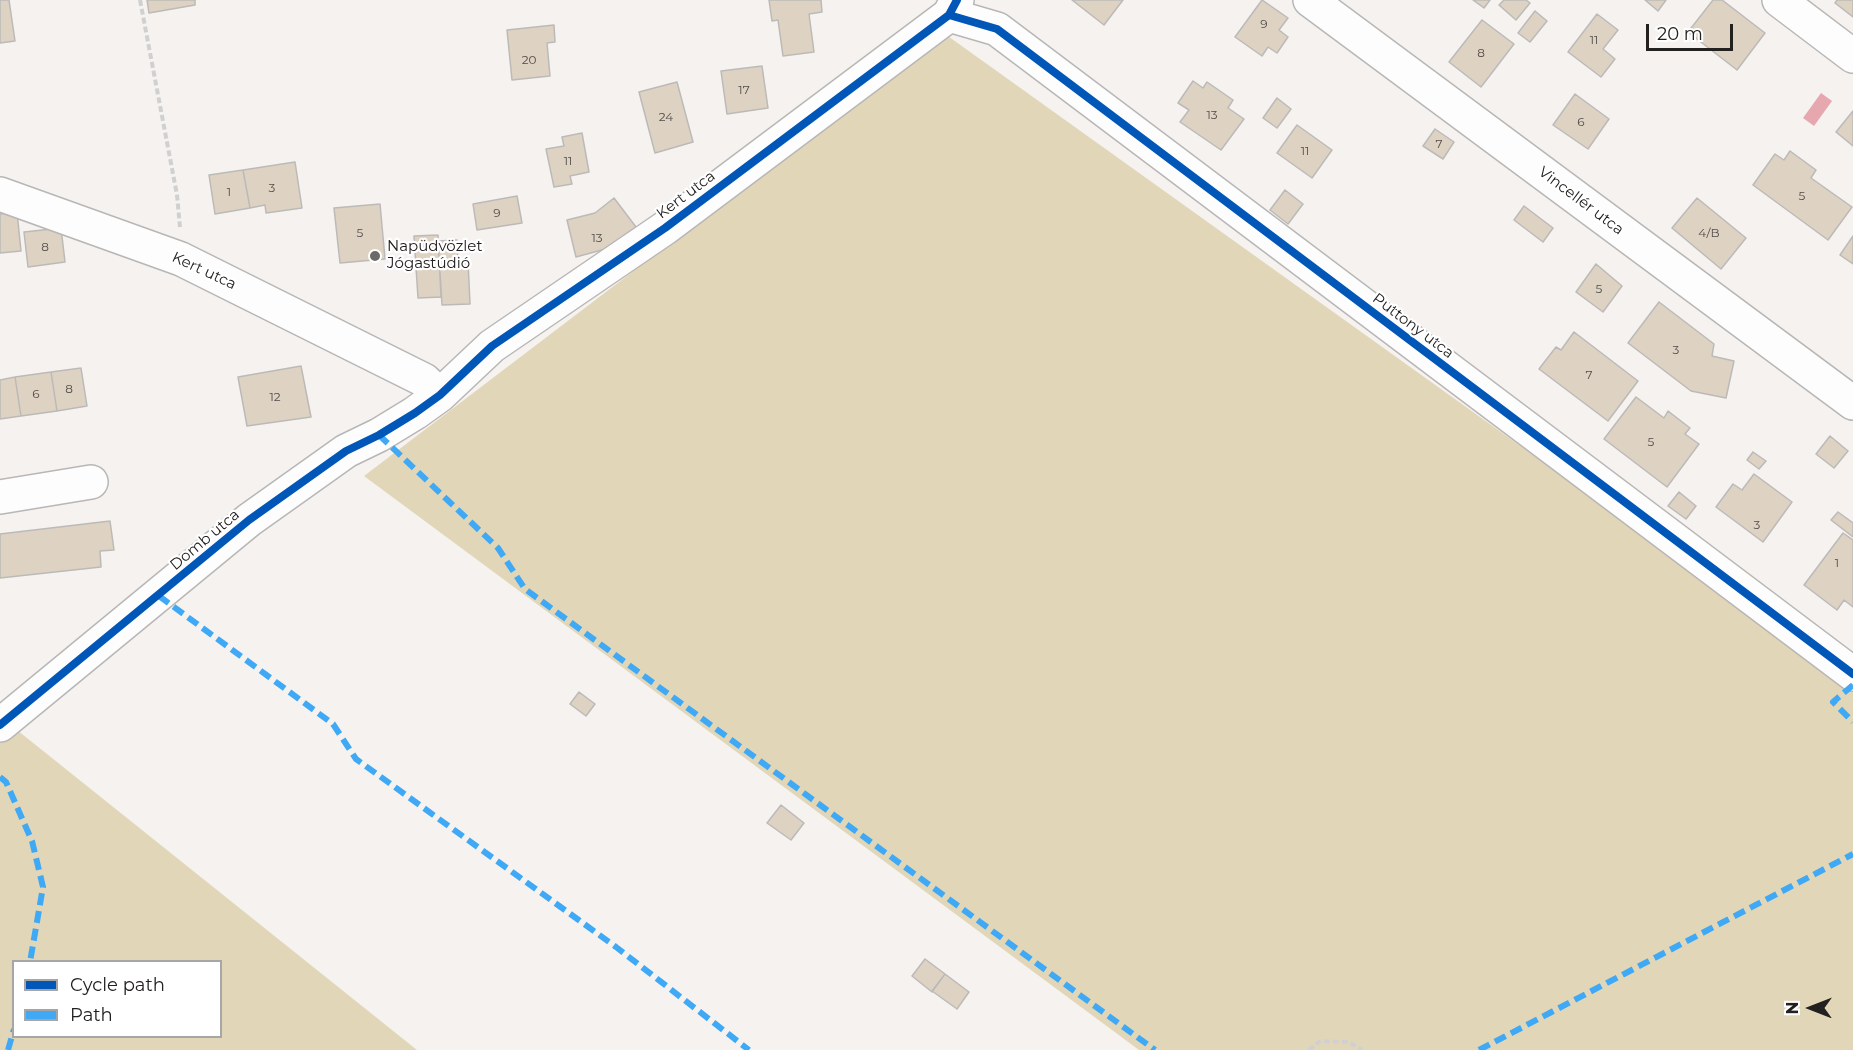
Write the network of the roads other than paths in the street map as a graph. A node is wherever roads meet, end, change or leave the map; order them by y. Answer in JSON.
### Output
{"nodes":[{"id":1,"x":1310,"y":0,"type":"edge"},
{"id":2,"x":1779,"y":0,"type":"edge"},
{"id":3,"x":953,"y":8,"type":"edge"},
{"id":4,"x":1853,"y":56,"type":"edge"},
{"id":5,"x":0,"y":194,"type":"edge"},
{"id":6,"x":440,"y":395,"type":"junction"},
{"id":7,"x":1853,"y":403,"type":"edge"},
{"id":8,"x":91,"y":482,"type":"dead end"},
{"id":9,"x":0,"y":497,"type":"edge"},
{"id":10,"x":1853,"y":674,"type":"edge"},
{"id":11,"x":0,"y":725,"type":"edge"}],
"edges":[{"from":1,"to":7,"type":"street","name":"Vincellér utca"},
{"from":2,"to":4,"type":"street"},
{"from":3,"to":6,"type":"street","name":"Kert utca"},
{"from":3,"to":10,"type":"street","name":"Puttony utca"},
{"from":5,"to":6,"type":"street","name":"Kert utca"},
{"from":6,"to":11,"type":"street","name":"Domb utca"},
{"from":8,"to":9,"type":"street"}]}
